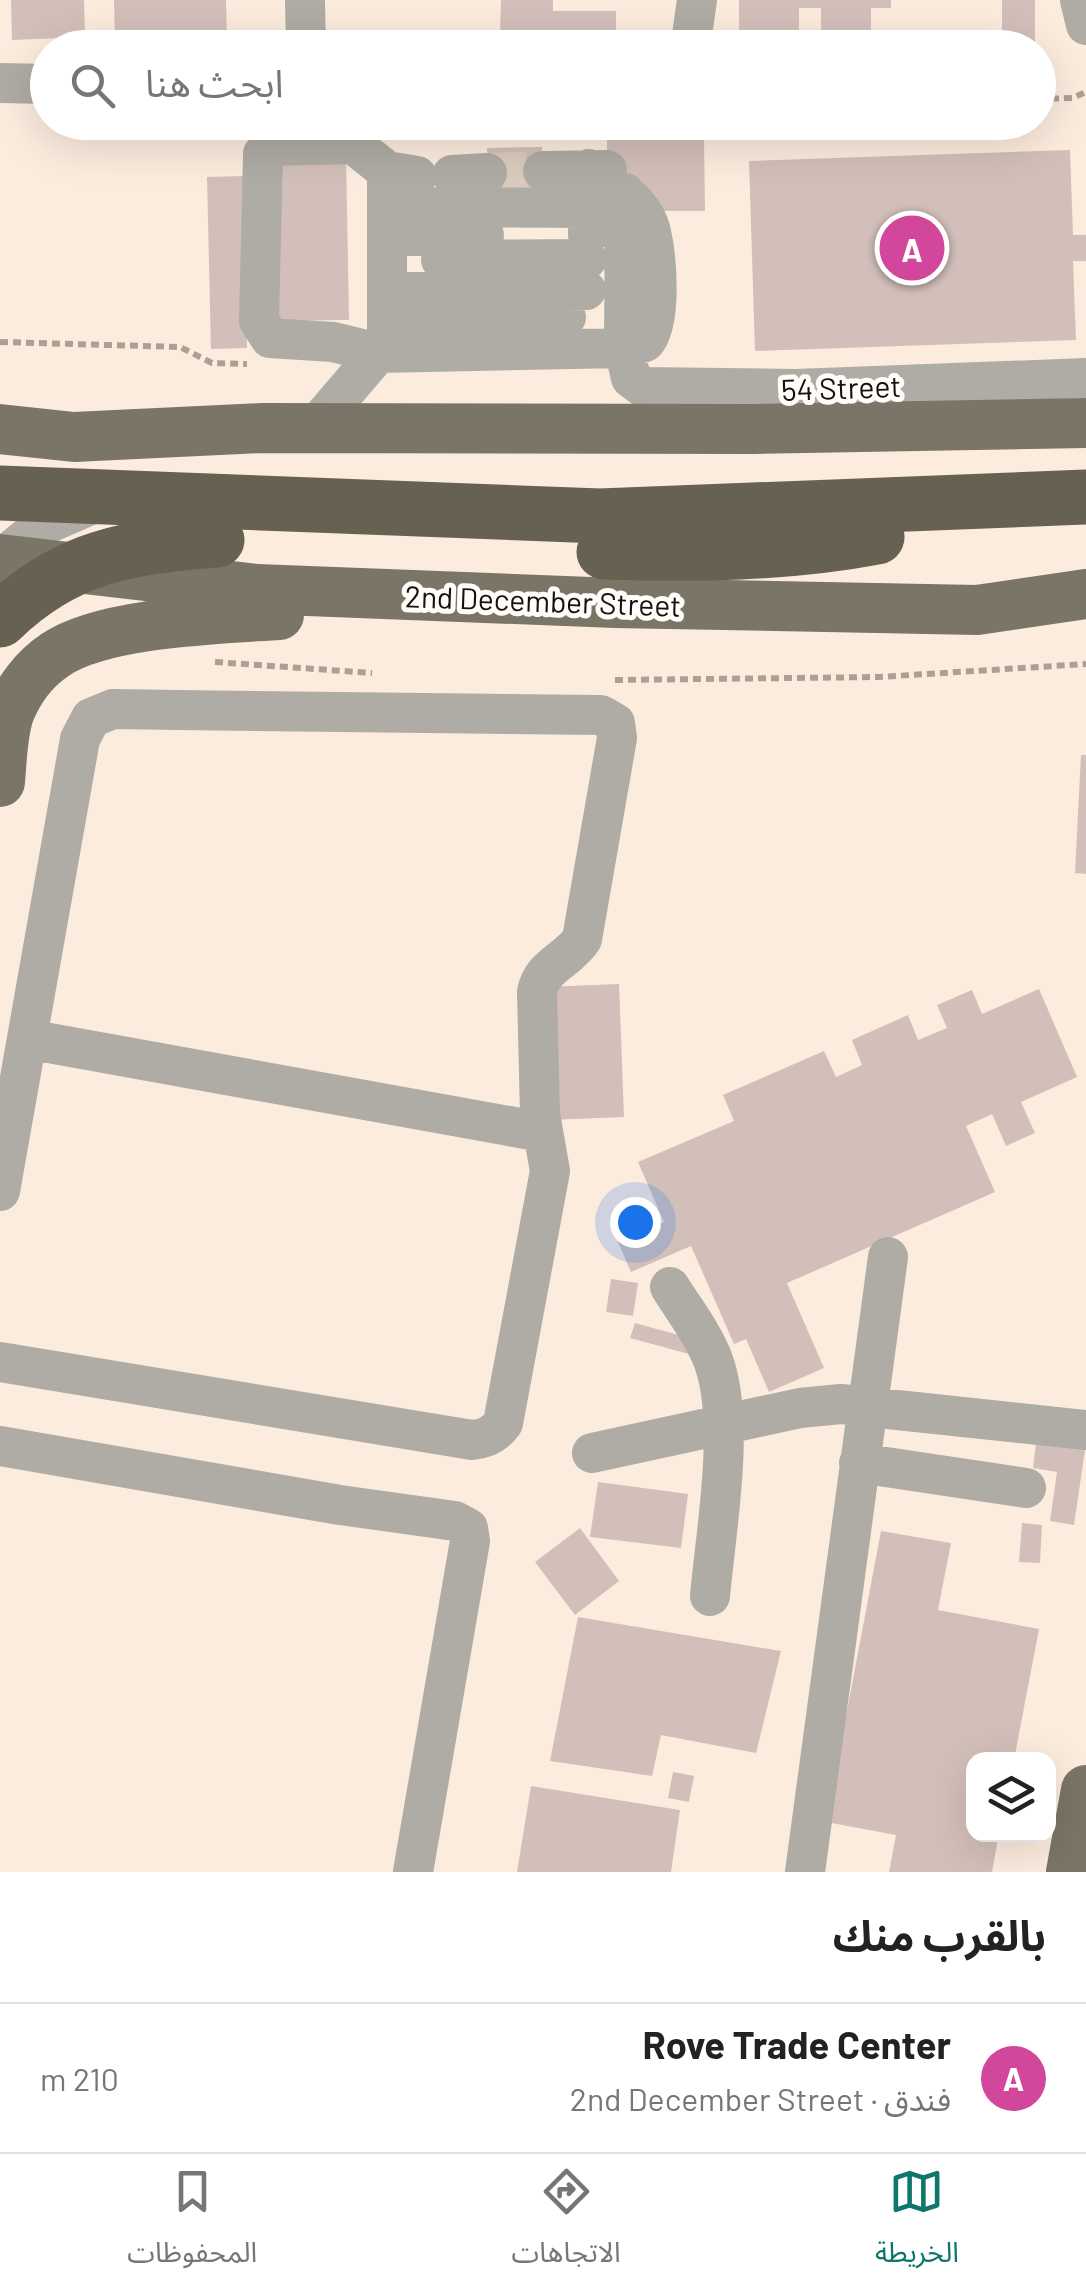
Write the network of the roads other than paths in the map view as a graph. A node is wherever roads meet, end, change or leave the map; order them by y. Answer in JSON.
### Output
{"nodes":[{"id":1,"x":306,"y":0,"type":"edge"},
{"id":2,"x":697,"y":0,"type":"edge"},
{"id":3,"x":1080,"y":0,"type":"edge"},
{"id":4,"x":1086,"y":25,"type":"edge"},
{"id":5,"x":306,"y":30,"type":"edge"},
{"id":6,"x":693,"y":30,"type":"edge"},
{"id":7,"x":0,"y":83,"type":"edge"},
{"id":8,"x":30,"y":84,"type":"edge"},
{"id":9,"x":543,"y":171,"type":"dead end"},
{"id":10,"x":406,"y":237,"type":"junction"},
{"id":11,"x":596,"y":254,"type":"junction"},
{"id":12,"x":1086,"y":378,"type":"edge"},
{"id":13,"x":796,"y":389,"type":"junction"},
{"id":14,"x":1086,"y":423,"type":"edge"},
{"id":15,"x":313,"y":428,"type":"junction"},
{"id":16,"x":0,"y":429,"type":"edge"},
{"id":17,"x":754,"y":429,"type":"junction"},
{"id":18,"x":0,"y":493,"type":"edge"},
{"id":19,"x":1086,"y":497,"type":"edge"},
{"id":20,"x":108,"y":498,"type":"junction"},
{"id":21,"x":1010,"y":499,"type":"junction"},
{"id":22,"x":0,"y":559,"type":"edge"},
{"id":23,"x":1086,"y":594,"type":"edge"},
{"id":24,"x":428,"y":596,"type":"junction"},
{"id":25,"x":978,"y":610,"type":"junction"},
{"id":26,"x":0,"y":620,"type":"edge"},
{"id":27,"x":1086,"y":628,"type":"edge"},
{"id":28,"x":0,"y":782,"type":"edge"},
{"id":29,"x":28,"y":1039,"type":"junction"},
{"id":30,"x":542,"y":1132,"type":"junction"},
{"id":31,"x":0,"y":1191,"type":"edge"},
{"id":32,"x":888,"y":1257,"type":"dead end"},
{"id":33,"x":670,"y":1288,"type":"dead end"},
{"id":34,"x":0,"y":1362,"type":"edge"},
{"id":35,"x":866,"y":1406,"type":"junction"},
{"id":36,"x":725,"y":1424,"type":"junction"},
{"id":37,"x":1086,"y":1430,"type":"edge"},
{"id":38,"x":0,"y":1446,"type":"edge"},
{"id":39,"x":592,"y":1454,"type":"dead end"},
{"id":40,"x":859,"y":1463,"type":"junction"},
{"id":41,"x":1026,"y":1488,"type":"dead end"},
{"id":42,"x":710,"y":1596,"type":"dead end"},
{"id":43,"x":1086,"y":1790,"type":"edge"},
{"id":44,"x":805,"y":1871,"type":"edge"},
{"id":45,"x":413,"y":1872,"type":"edge"},
{"id":46,"x":815,"y":1872,"type":"edge"},
{"id":47,"x":1071,"y":1872,"type":"edge"}],
"edges":[{"from":1,"to":5,"type":"street"},
{"from":2,"to":6,"type":"street"},
{"from":3,"to":4,"type":"street"},
{"from":7,"to":8,"type":"street"},
{"from":9,"to":11,"type":"street"},
{"from":10,"to":11,"type":"street"},
{"from":10,"to":11,"type":"street"},
{"from":10,"to":11,"type":"street"},
{"from":10,"to":15,"type":"street"},
{"from":11,"to":13,"type":"street","name":"54 Street"},
{"from":12,"to":13,"type":"street","name":"54 Street"},
{"from":13,"to":17,"type":"main road"},
{"from":14,"to":17,"type":"main road"},
{"from":15,"to":16,"type":"main road"},
{"from":15,"to":17,"type":"main road"},
{"from":18,"to":20,"type":"highway"},
{"from":19,"to":21,"type":"highway"},
{"from":20,"to":21,"type":"highway"},
{"from":20,"to":22,"type":"street"},
{"from":21,"to":26,"type":"highway","bridge":true},
{"from":22,"to":24,"type":"main road","name":"2nd December Street"},
{"from":23,"to":25,"type":"main road","name":"2nd December Street"},
{"from":24,"to":25,"type":"main road","name":"2nd December Street"},
{"from":24,"to":28,"type":"main road"},
{"from":25,"to":27,"type":"main road"},
{"from":29,"to":30,"type":"street"},
{"from":29,"to":30,"type":"street"},
{"from":29,"to":31,"type":"street"},
{"from":30,"to":34,"type":"street"},
{"from":32,"to":35,"type":"street"},
{"from":33,"to":36,"type":"street"},
{"from":35,"to":36,"type":"street"},
{"from":35,"to":37,"type":"street"},
{"from":35,"to":40,"type":"street"},
{"from":36,"to":39,"type":"street"},
{"from":36,"to":42,"type":"street"},
{"from":38,"to":45,"type":"street"},
{"from":40,"to":41,"type":"street"},
{"from":40,"to":44,"type":"street"},
{"from":43,"to":47,"type":"main road"},
{"from":44,"to":46,"type":"street"}]}
